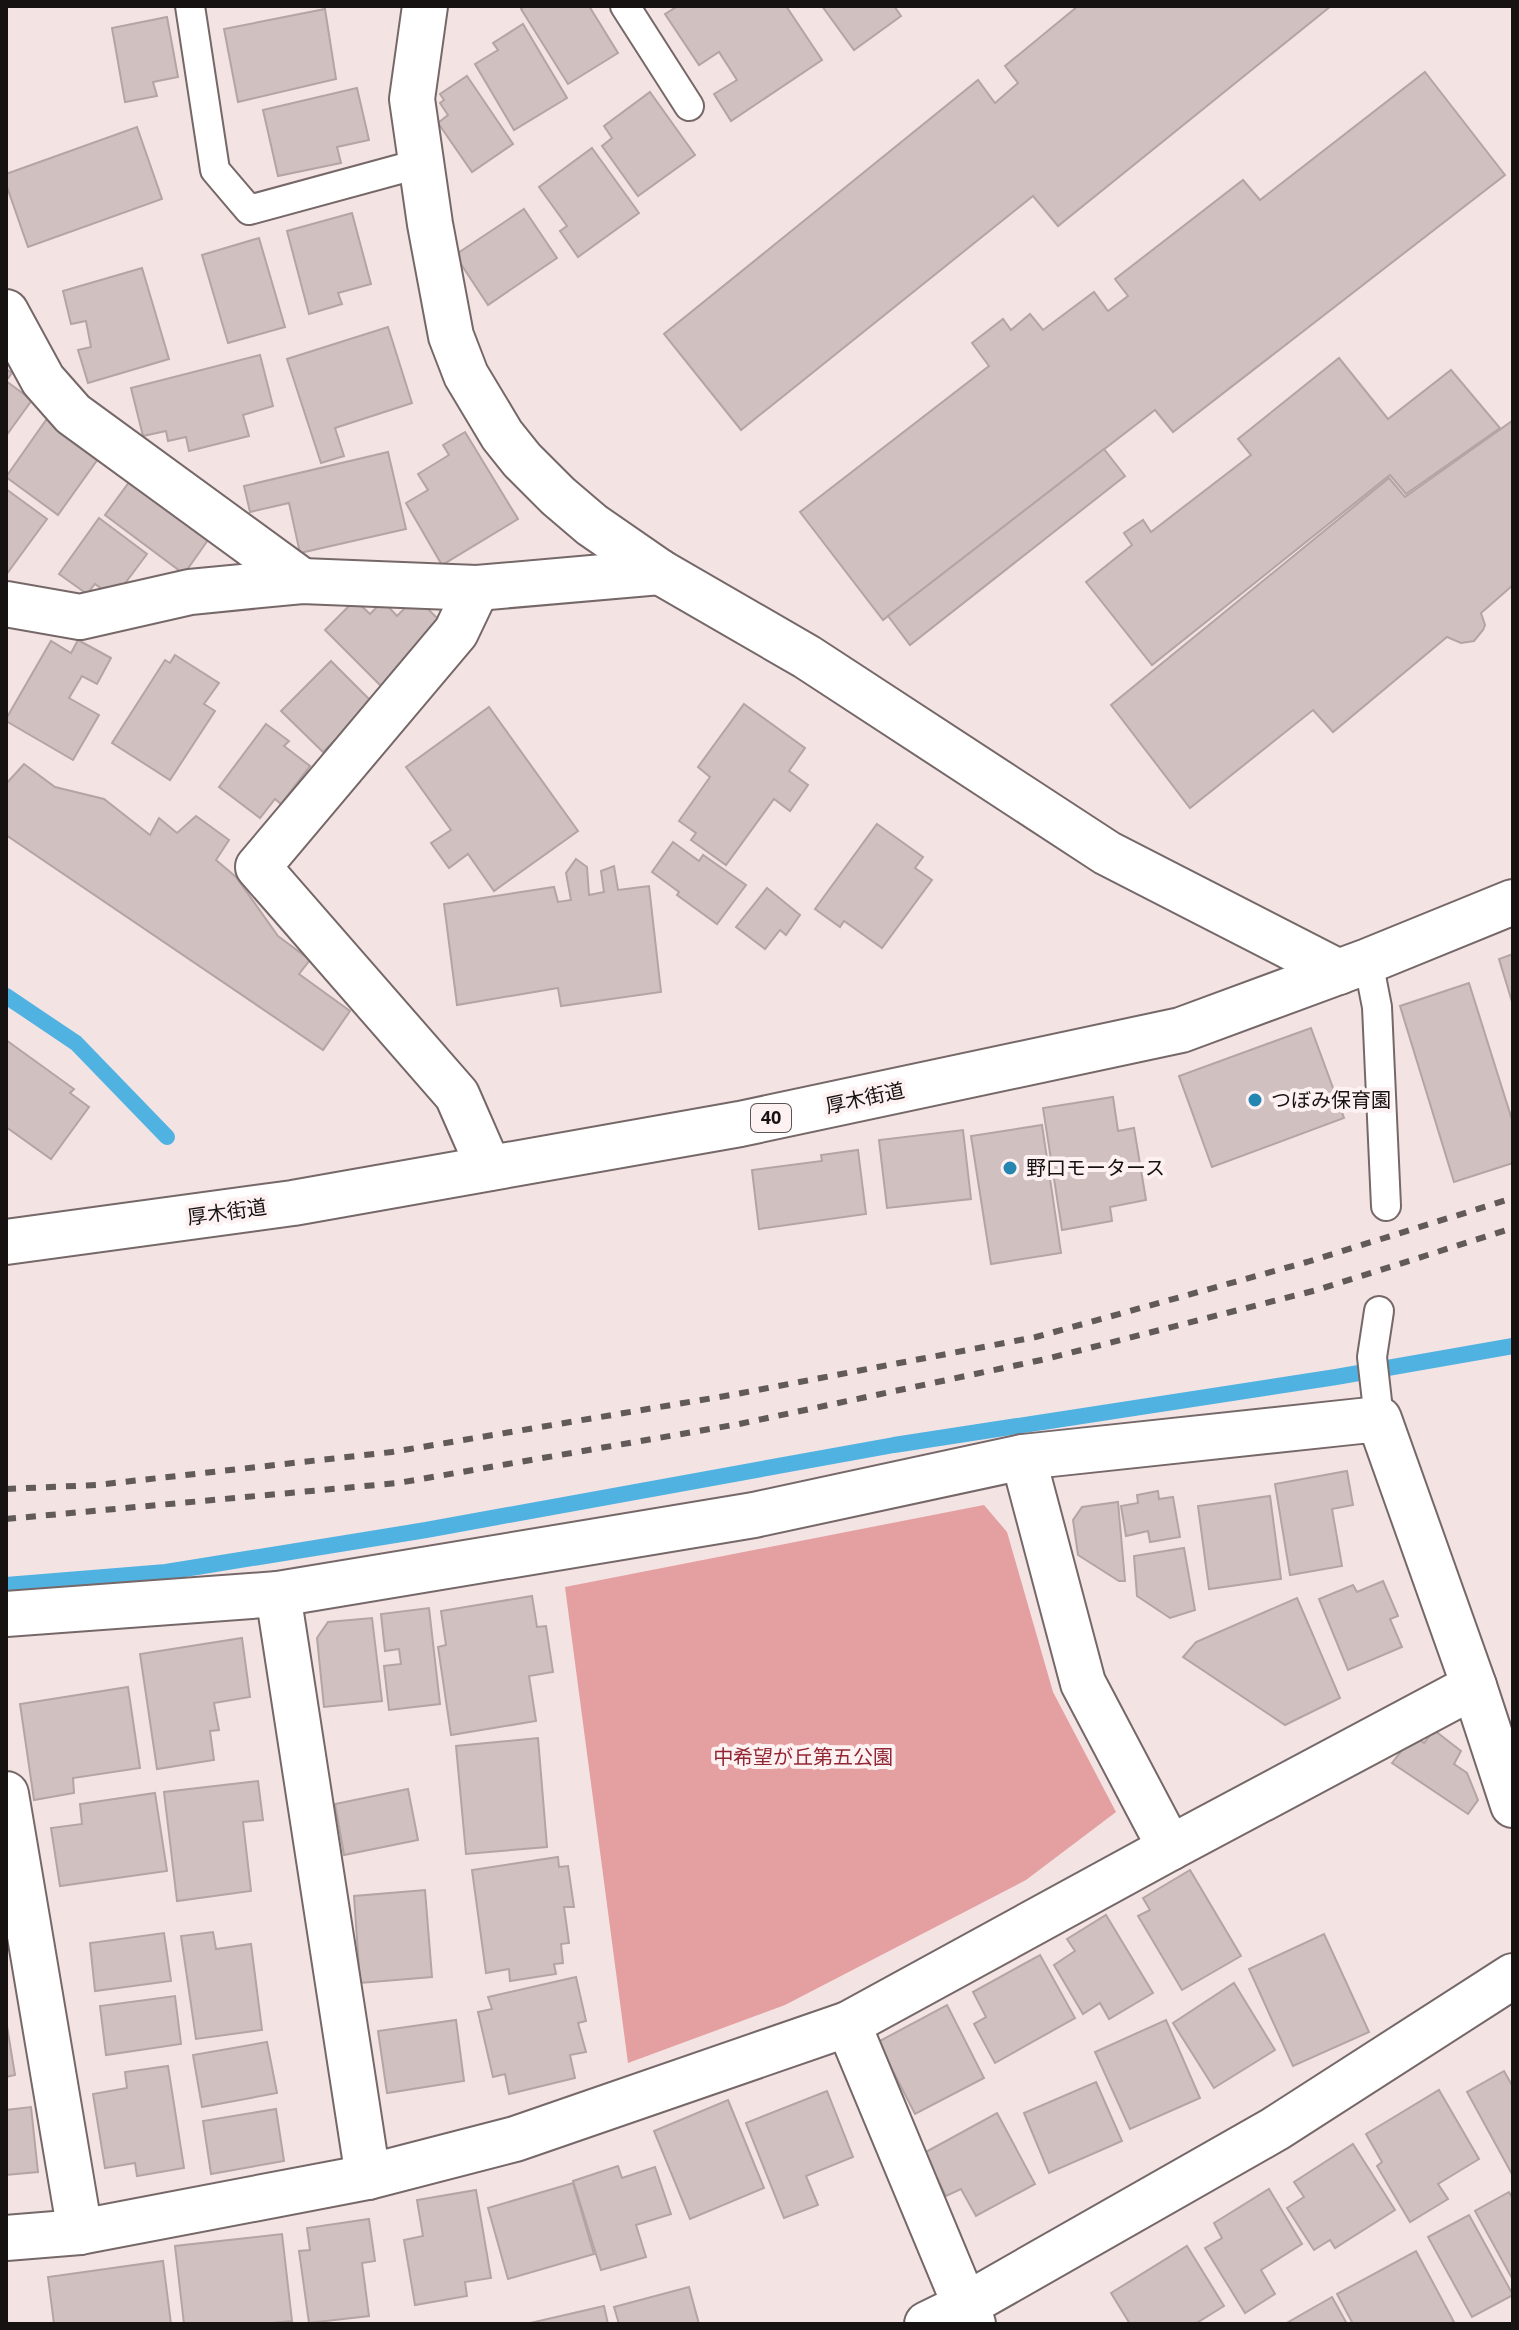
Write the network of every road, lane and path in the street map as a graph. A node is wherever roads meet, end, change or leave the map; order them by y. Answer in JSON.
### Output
{"nodes":[{"id":1,"x":190,"y":6,"type":"edge"},
{"id":2,"x":425,"y":6,"type":"edge"},
{"id":3,"x":625,"y":6,"type":"edge"},
{"id":4,"x":689,"y":106,"type":"dead end"},
{"id":5,"x":422,"y":163,"type":"junction"},
{"id":6,"x":6,"y":312,"type":"edge"},
{"id":7,"x":660,"y":572,"type":"junction"},
{"id":8,"x":302,"y":581,"type":"junction"},
{"id":9,"x":477,"y":588,"type":"junction"},
{"id":10,"x":6,"y":604,"type":"edge"},
{"id":11,"x":1513,"y":902,"type":"edge"},
{"id":12,"x":1354,"y":967,"type":"junction"},
{"id":13,"x":489,"y":1168,"type":"junction"},
{"id":14,"x":1386,"y":1206,"type":"dead end"},
{"id":15,"x":6,"y":1242,"type":"edge"},
{"id":16,"x":1379,"y":1311,"type":"dead end"},
{"id":17,"x":1379,"y":1419,"type":"junction"},
{"id":18,"x":1023,"y":1457,"type":"junction"},
{"id":19,"x":278,"y":1594,"type":"junction"},
{"id":20,"x":6,"y":1614,"type":"edge"},
{"id":21,"x":1474,"y":1686,"type":"junction"},
{"id":22,"x":6,"y":1794,"type":"edge"},
{"id":23,"x":1513,"y":1805,"type":"edge"},
{"id":24,"x":1170,"y":1848,"type":"junction"},
{"id":25,"x":1513,"y":1976,"type":"edge"},
{"id":26,"x":848,"y":2024,"type":"junction"},
{"id":27,"x":368,"y":2177,"type":"junction"},
{"id":28,"x":80,"y":2232,"type":"junction"},
{"id":29,"x":6,"y":2238,"type":"edge"},
{"id":30,"x":955,"y":2318,"type":"edge"}],
"edges":[{"from":1,"to":5,"type":"lane"},
{"from":2,"to":5,"type":"street"},
{"from":3,"to":4,"type":"lane"},
{"from":5,"to":7,"type":"street"},
{"from":6,"to":8,"type":"street"},
{"from":7,"to":9,"type":"street"},
{"from":7,"to":12,"type":"street"},
{"from":8,"to":9,"type":"street"},
{"from":8,"to":10,"type":"street"},
{"from":9,"to":13,"type":"street"},
{"from":11,"to":12,"type":"street","name":"厚木街道","number":"40"},
{"from":12,"to":13,"type":"street","name":"厚木街道","number":"40"},
{"from":12,"to":14,"type":"lane"},
{"from":13,"to":15,"type":"street","name":"厚木街道","number":"40"},
{"from":16,"to":17,"type":"lane"},
{"from":17,"to":18,"type":"street"},
{"from":17,"to":21,"type":"street"},
{"from":18,"to":19,"type":"street"},
{"from":18,"to":24,"type":"street"},
{"from":19,"to":20,"type":"street"},
{"from":19,"to":27,"type":"street"},
{"from":21,"to":23,"type":"street"},
{"from":21,"to":24,"type":"street"},
{"from":22,"to":28,"type":"street"},
{"from":24,"to":26,"type":"street"},
{"from":25,"to":30,"type":"street"},
{"from":26,"to":27,"type":"street"},
{"from":26,"to":30,"type":"street"},
{"from":27,"to":28,"type":"street"},
{"from":28,"to":29,"type":"street"}]}
